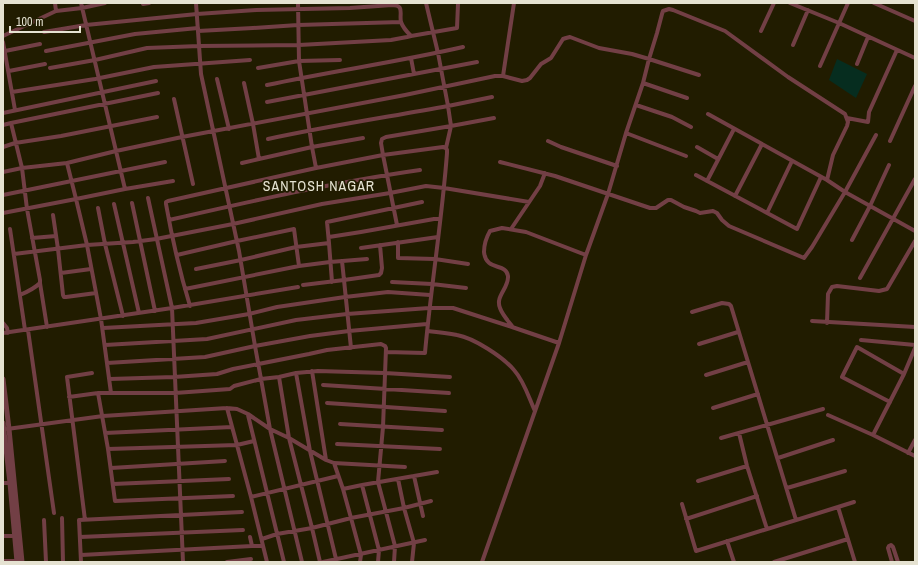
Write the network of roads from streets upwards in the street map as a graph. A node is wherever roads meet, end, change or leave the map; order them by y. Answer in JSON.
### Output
{"nodes":[{"id":1,"x":55,"y":3,"type":"edge"},
{"id":2,"x":105,"y":3,"type":"edge"},
{"id":3,"x":149,"y":3,"type":"edge"},
{"id":4,"x":196,"y":3,"type":"edge"},
{"id":5,"x":298,"y":3,"type":"edge"},
{"id":6,"x":426,"y":3,"type":"edge"},
{"id":7,"x":514,"y":3,"type":"edge"},
{"id":8,"x":774,"y":3,"type":"edge"},
{"id":9,"x":790,"y":3,"type":"edge"},
{"id":10,"x":848,"y":3,"type":"edge"},
{"id":11,"x":874,"y":3,"type":"edge"},
{"id":12,"x":143,"y":4,"type":"edge"},
{"id":13,"x":458,"y":4,"type":"dead end"},
{"id":14,"x":82,"y":5,"type":"edge"},
{"id":15,"x":298,"y":9,"type":"junction"},
{"id":16,"x":808,"y":10,"type":"junction"},
{"id":17,"x":56,"y":11,"type":"junction"},
{"id":18,"x":197,"y":14,"type":"junction"},
{"id":19,"x":401,"y":22,"type":"junction"},
{"id":20,"x":915,"y":22,"type":"edge"},
{"id":21,"x":839,"y":23,"type":"junction"},
{"id":22,"x":86,"y":25,"type":"junction"},
{"id":23,"x":298,"y":25,"type":"junction"},
{"id":24,"x":198,"y":30,"type":"junction"},
{"id":25,"x":761,"y":31,"type":"dead end"},
{"id":26,"x":44,"y":32,"type":"dead end"},
{"id":27,"x":433,"y":32,"type":"junction"},
{"id":28,"x":3,"y":36,"type":"edge"},
{"id":29,"x":412,"y":36,"type":"junction"},
{"id":30,"x":868,"y":37,"type":"junction"},
{"id":31,"x":3,"y":42,"type":"edge"},
{"id":32,"x":90,"y":42,"type":"junction"},
{"id":33,"x":40,"y":44,"type":"dead end"},
{"id":34,"x":299,"y":45,"type":"junction"},
{"id":35,"x":793,"y":45,"type":"dead end"},
{"id":36,"x":199,"y":46,"type":"junction"},
{"id":37,"x":463,"y":47,"type":"dead end"},
{"id":38,"x":897,"y":50,"type":"junction"},
{"id":39,"x":5,"y":51,"type":"junction"},
{"id":40,"x":46,"y":51,"type":"dead end"},
{"id":41,"x":438,"y":53,"type":"junction"},
{"id":42,"x":411,"y":58,"type":"junction"},
{"id":43,"x":915,"y":58,"type":"edge"},
{"id":44,"x":649,"y":59,"type":"junction"},
{"id":45,"x":95,"y":60,"type":"junction"},
{"id":46,"x":250,"y":60,"type":"dead end"},
{"id":47,"x":340,"y":60,"type":"dead end"},
{"id":48,"x":299,"y":61,"type":"junction"},
{"id":49,"x":476,"y":62,"type":"dead end"},
{"id":50,"x":45,"y":64,"type":"dead end"},
{"id":51,"x":201,"y":64,"type":"junction"},
{"id":52,"x":857,"y":64,"type":"dead end"},
{"id":53,"x":820,"y":66,"type":"dead end"},
{"id":54,"x":50,"y":68,"type":"dead end"},
{"id":55,"x":258,"y":68,"type":"dead end"},
{"id":56,"x":441,"y":69,"type":"junction"},
{"id":57,"x":9,"y":71,"type":"junction"},
{"id":58,"x":414,"y":74,"type":"junction"},
{"id":59,"x":699,"y":75,"type":"dead end"},
{"id":60,"x":503,"y":76,"type":"junction"},
{"id":61,"x":302,"y":77,"type":"junction"},
{"id":62,"x":98,"y":78,"type":"junction"},
{"id":63,"x":217,"y":79,"type":"dead end"},
{"id":64,"x":156,"y":81,"type":"dead end"},
{"id":65,"x":244,"y":83,"type":"dead end"},
{"id":66,"x":643,"y":83,"type":"junction"},
{"id":67,"x":267,"y":84,"type":"dead end"},
{"id":68,"x":444,"y":87,"type":"junction"},
{"id":69,"x":914,"y":89,"type":"edge"},
{"id":70,"x":12,"y":92,"type":"junction"},
{"id":71,"x":102,"y":92,"type":"junction"},
{"id":72,"x":158,"y":93,"type":"dead end"},
{"id":73,"x":304,"y":95,"type":"junction"},
{"id":74,"x":492,"y":98,"type":"dead end"},
{"id":75,"x":687,"y":98,"type":"dead end"},
{"id":76,"x":174,"y":99,"type":"dead end"},
{"id":77,"x":267,"y":102,"type":"dead end"},
{"id":78,"x":104,"y":103,"type":"junction"},
{"id":79,"x":636,"y":105,"type":"junction"},
{"id":80,"x":448,"y":106,"type":"junction"},
{"id":81,"x":15,"y":110,"type":"junction"},
{"id":82,"x":3,"y":113,"type":"edge"},
{"id":83,"x":307,"y":114,"type":"junction"},
{"id":84,"x":708,"y":114,"type":"dead end"},
{"id":85,"x":157,"y":117,"type":"dead end"},
{"id":86,"x":494,"y":118,"type":"dead end"},
{"id":87,"x":847,"y":118,"type":"junction"},
{"id":88,"x":11,"y":123,"type":"junction"},
{"id":89,"x":253,"y":124,"type":"junction"},
{"id":90,"x":3,"y":125,"type":"edge"},
{"id":91,"x":110,"y":126,"type":"junction"},
{"id":92,"x":451,"y":126,"type":"junction"},
{"id":93,"x":691,"y":127,"type":"dead end"},
{"id":94,"x":229,"y":129,"type":"junction"},
{"id":95,"x":734,"y":129,"type":"junction"},
{"id":96,"x":309,"y":130,"type":"junction"},
{"id":97,"x":213,"y":132,"type":"junction"},
{"id":98,"x":626,"y":133,"type":"junction"},
{"id":99,"x":876,"y":134,"type":"dead end"},
{"id":100,"x":182,"y":137,"type":"junction"},
{"id":101,"x":363,"y":138,"type":"dead end"},
{"id":102,"x":268,"y":139,"type":"dead end"},
{"id":103,"x":548,"y":141,"type":"dead end"},
{"id":104,"x":890,"y":141,"type":"dead end"},
{"id":105,"x":15,"y":144,"type":"junction"},
{"id":106,"x":762,"y":144,"type":"junction"},
{"id":107,"x":3,"y":147,"type":"edge"},
{"id":108,"x":312,"y":147,"type":"junction"},
{"id":109,"x":697,"y":147,"type":"dead end"},
{"id":110,"x":446,"y":148,"type":"junction"},
{"id":111,"x":116,"y":151,"type":"junction"},
{"id":112,"x":383,"y":155,"type":"junction"},
{"id":113,"x":686,"y":156,"type":"dead end"},
{"id":114,"x":259,"y":159,"type":"junction"},
{"id":115,"x":718,"y":159,"type":"junction"},
{"id":116,"x":792,"y":161,"type":"junction"},
{"id":117,"x":67,"y":162,"type":"junction"},
{"id":118,"x":165,"y":162,"type":"dead end"},
{"id":119,"x":500,"y":162,"type":"dead end"},
{"id":120,"x":242,"y":163,"type":"dead end"},
{"id":121,"x":889,"y":165,"type":"dead end"},
{"id":122,"x":617,"y":166,"type":"junction"},
{"id":123,"x":22,"y":168,"type":"junction"},
{"id":124,"x":316,"y":168,"type":"junction"},
{"id":125,"x":420,"y":170,"type":"dead end"},
{"id":126,"x":120,"y":171,"type":"junction"},
{"id":127,"x":3,"y":172,"type":"edge"},
{"id":128,"x":545,"y":173,"type":"junction"},
{"id":129,"x":387,"y":175,"type":"junction"},
{"id":130,"x":696,"y":175,"type":"dead end"},
{"id":131,"x":821,"y":177,"type":"junction"},
{"id":132,"x":915,"y":179,"type":"edge"},
{"id":133,"x":827,"y":180,"type":"junction"},
{"id":134,"x":71,"y":181,"type":"junction"},
{"id":135,"x":707,"y":181,"type":"junction"},
{"id":136,"x":173,"y":182,"type":"dead end"},
{"id":137,"x":193,"y":184,"type":"dead end"},
{"id":138,"x":226,"y":188,"type":"junction"},
{"id":139,"x":444,"y":188,"type":"junction"},
{"id":140,"x":25,"y":190,"type":"junction"},
{"id":141,"x":125,"y":190,"type":"junction"},
{"id":142,"x":845,"y":192,"type":"junction"},
{"id":143,"x":390,"y":193,"type":"junction"},
{"id":144,"x":608,"y":194,"type":"junction"},
{"id":145,"x":3,"y":195,"type":"edge"},
{"id":146,"x":735,"y":196,"type":"junction"},
{"id":147,"x":148,"y":198,"type":"dead end"},
{"id":148,"x":76,"y":199,"type":"junction"},
{"id":149,"x":422,"y":202,"type":"dead end"},
{"id":150,"x":529,"y":202,"type":"junction"},
{"id":151,"x":132,"y":203,"type":"dead end"},
{"id":152,"x":114,"y":204,"type":"dead end"},
{"id":153,"x":230,"y":206,"type":"junction"},
{"id":154,"x":870,"y":206,"type":"junction"},
{"id":155,"x":98,"y":208,"type":"dead end"},
{"id":156,"x":393,"y":208,"type":"junction"},
{"id":157,"x":27,"y":209,"type":"junction"},
{"id":158,"x":3,"y":213,"type":"edge"},
{"id":159,"x":767,"y":213,"type":"junction"},
{"id":160,"x":53,"y":215,"type":"dead end"},
{"id":161,"x":440,"y":219,"type":"junction"},
{"id":162,"x":893,"y":219,"type":"junction"},
{"id":163,"x":169,"y":220,"type":"junction"},
{"id":164,"x":233,"y":224,"type":"junction"},
{"id":165,"x":397,"y":225,"type":"junction"},
{"id":166,"x":10,"y":229,"type":"dead end"},
{"id":167,"x":511,"y":229,"type":"junction"},
{"id":168,"x":915,"y":231,"type":"edge"},
{"id":169,"x":56,"y":236,"type":"junction"},
{"id":170,"x":173,"y":236,"type":"junction"},
{"id":171,"x":329,"y":236,"type":"junction"},
{"id":172,"x":438,"y":237,"type":"junction"},
{"id":173,"x":32,"y":238,"type":"junction"},
{"id":174,"x":156,"y":238,"type":"junction"},
{"id":175,"x":852,"y":240,"type":"dead end"},
{"id":176,"x":139,"y":241,"type":"junction"},
{"id":177,"x":237,"y":241,"type":"junction"},
{"id":178,"x":915,"y":241,"type":"edge"},
{"id":179,"x":398,"y":242,"type":"junction"},
{"id":180,"x":122,"y":243,"type":"junction"},
{"id":181,"x":329,"y":243,"type":"junction"},
{"id":182,"x":104,"y":244,"type":"junction"},
{"id":183,"x":87,"y":245,"type":"junction"},
{"id":184,"x":380,"y":245,"type":"junction"},
{"id":185,"x":296,"y":247,"type":"junction"},
{"id":186,"x":361,"y":248,"type":"dead end"},
{"id":187,"x":58,"y":249,"type":"junction"},
{"id":188,"x":34,"y":252,"type":"junction"},
{"id":189,"x":14,"y":254,"type":"junction"},
{"id":190,"x":177,"y":255,"type":"junction"},
{"id":191,"x":586,"y":255,"type":"junction"},
{"id":192,"x":367,"y":259,"type":"dead end"},
{"id":193,"x":241,"y":260,"type":"junction"},
{"id":194,"x":435,"y":260,"type":"junction"},
{"id":195,"x":342,"y":261,"type":"junction"},
{"id":196,"x":330,"y":262,"type":"junction"},
{"id":197,"x":468,"y":264,"type":"dead end"},
{"id":198,"x":299,"y":266,"type":"junction"},
{"id":199,"x":91,"y":269,"type":"junction"},
{"id":200,"x":196,"y":269,"type":"dead end"},
{"id":201,"x":60,"y":272,"type":"junction"},
{"id":202,"x":244,"y":278,"type":"junction"},
{"id":203,"x":860,"y":278,"type":"dead end"},
{"id":204,"x":344,"y":280,"type":"junction"},
{"id":205,"x":332,"y":282,"type":"junction"},
{"id":206,"x":392,"y":282,"type":"dead end"},
{"id":207,"x":40,"y":283,"type":"junction"},
{"id":208,"x":432,"y":284,"type":"junction"},
{"id":209,"x":303,"y":285,"type":"dead end"},
{"id":210,"x":298,"y":287,"type":"dead end"},
{"id":211,"x":466,"y":288,"type":"dead end"},
{"id":212,"x":185,"y":289,"type":"junction"},
{"id":213,"x":96,"y":293,"type":"junction"},
{"id":214,"x":20,"y":295,"type":"junction"},
{"id":215,"x":430,"y":295,"type":"junction"},
{"id":216,"x":247,"y":296,"type":"junction"},
{"id":217,"x":345,"y":296,"type":"junction"},
{"id":218,"x":190,"y":306,"type":"junction"},
{"id":219,"x":172,"y":308,"type":"junction"},
{"id":220,"x":429,"y":308,"type":"junction"},
{"id":221,"x":155,"y":311,"type":"junction"},
{"id":222,"x":692,"y":312,"type":"dead end"},
{"id":223,"x":139,"y":313,"type":"junction"},
{"id":224,"x":249,"y":314,"type":"junction"},
{"id":225,"x":347,"y":314,"type":"junction"},
{"id":226,"x":123,"y":316,"type":"junction"},
{"id":227,"x":101,"y":319,"type":"junction"},
{"id":228,"x":812,"y":321,"type":"dead end"},
{"id":229,"x":3,"y":323,"type":"edge"},
{"id":230,"x":827,"y":323,"type":"junction"},
{"id":231,"x":172,"y":324,"type":"junction"},
{"id":232,"x":427,"y":324,"type":"junction"},
{"id":233,"x":47,"y":327,"type":"junction"},
{"id":234,"x":512,"y":327,"type":"junction"},
{"id":235,"x":103,"y":328,"type":"junction"},
{"id":236,"x":915,"y":328,"type":"edge"},
{"id":237,"x":252,"y":329,"type":"junction"},
{"id":238,"x":26,"y":330,"type":"junction"},
{"id":239,"x":349,"y":330,"type":"junction"},
{"id":240,"x":427,"y":331,"type":"junction"},
{"id":241,"x":738,"y":332,"type":"junction"},
{"id":242,"x":3,"y":333,"type":"edge"},
{"id":243,"x":8,"y":333,"type":"junction"},
{"id":244,"x":861,"y":340,"type":"dead end"},
{"id":245,"x":173,"y":342,"type":"junction"},
{"id":246,"x":559,"y":343,"type":"junction"},
{"id":247,"x":699,"y":344,"type":"dead end"},
{"id":248,"x":105,"y":345,"type":"junction"},
{"id":249,"x":915,"y":345,"type":"edge"},
{"id":250,"x":255,"y":346,"type":"junction"},
{"id":251,"x":351,"y":348,"type":"junction"},
{"id":252,"x":915,"y":348,"type":"edge"},
{"id":253,"x":386,"y":352,"type":"junction"},
{"id":254,"x":174,"y":359,"type":"junction"},
{"id":255,"x":748,"y":362,"type":"junction"},
{"id":256,"x":107,"y":363,"type":"junction"},
{"id":257,"x":258,"y":364,"type":"junction"},
{"id":258,"x":312,"y":371,"type":"junction"},
{"id":259,"x":92,"y":373,"type":"dead end"},
{"id":260,"x":296,"y":373,"type":"junction"},
{"id":261,"x":385,"y":373,"type":"junction"},
{"id":262,"x":904,"y":374,"type":"junction"},
{"id":263,"x":706,"y":375,"type":"dead end"},
{"id":264,"x":174,"y":377,"type":"junction"},
{"id":265,"x":279,"y":377,"type":"junction"},
{"id":266,"x":450,"y":377,"type":"dead end"},
{"id":267,"x":3,"y":379,"type":"edge"},
{"id":268,"x":110,"y":379,"type":"junction"},
{"id":269,"x":261,"y":379,"type":"junction"},
{"id":270,"x":324,"y":385,"type":"dead end"},
{"id":271,"x":385,"y":389,"type":"junction"},
{"id":272,"x":98,"y":393,"type":"junction"},
{"id":273,"x":112,"y":393,"type":"junction"},
{"id":274,"x":175,"y":393,"type":"junction"},
{"id":275,"x":449,"y":393,"type":"dead end"},
{"id":276,"x":758,"y":394,"type":"junction"},
{"id":277,"x":69,"y":397,"type":"junction"},
{"id":278,"x":890,"y":402,"type":"junction"},
{"id":279,"x":327,"y":403,"type":"dead end"},
{"id":280,"x":384,"y":407,"type":"junction"},
{"id":281,"x":227,"y":408,"type":"junction"},
{"id":282,"x":713,"y":408,"type":"dead end"},
{"id":283,"x":823,"y":409,"type":"dead end"},
{"id":284,"x":445,"y":411,"type":"dead end"},
{"id":285,"x":535,"y":411,"type":"junction"},
{"id":286,"x":176,"y":412,"type":"junction"},
{"id":287,"x":248,"y":414,"type":"junction"},
{"id":288,"x":828,"y":415,"type":"dead end"},
{"id":289,"x":103,"y":416,"type":"junction"},
{"id":290,"x":72,"y":420,"type":"junction"},
{"id":291,"x":3,"y":423,"type":"edge"},
{"id":292,"x":340,"y":424,"type":"dead end"},
{"id":293,"x":41,"y":425,"type":"junction"},
{"id":294,"x":768,"y":425,"type":"junction"},
{"id":295,"x":232,"y":427,"type":"junction"},
{"id":296,"x":383,"y":427,"type":"junction"},
{"id":297,"x":5,"y":429,"type":"edge"},
{"id":298,"x":270,"y":429,"type":"junction"},
{"id":299,"x":177,"y":430,"type":"junction"},
{"id":300,"x":442,"y":430,"type":"dead end"},
{"id":301,"x":105,"y":433,"type":"junction"},
{"id":302,"x":739,"y":433,"type":"junction"},
{"id":303,"x":873,"y":435,"type":"junction"},
{"id":304,"x":289,"y":438,"type":"junction"},
{"id":305,"x":721,"y":438,"type":"dead end"},
{"id":306,"x":833,"y":440,"type":"dead end"},
{"id":307,"x":915,"y":440,"type":"edge"},
{"id":308,"x":254,"y":441,"type":"junction"},
{"id":309,"x":337,"y":444,"type":"dead end"},
{"id":310,"x":237,"y":445,"type":"junction"},
{"id":311,"x":178,"y":446,"type":"junction"},
{"id":312,"x":381,"y":446,"type":"junction"},
{"id":313,"x":108,"y":449,"type":"junction"},
{"id":314,"x":440,"y":449,"type":"dead end"},
{"id":315,"x":310,"y":451,"type":"junction"},
{"id":316,"x":908,"y":453,"type":"junction"},
{"id":317,"x":915,"y":456,"type":"edge"},
{"id":318,"x":778,"y":458,"type":"junction"},
{"id":319,"x":326,"y":460,"type":"junction"},
{"id":320,"x":225,"y":461,"type":"dead end"},
{"id":321,"x":334,"y":463,"type":"junction"},
{"id":322,"x":178,"y":464,"type":"junction"},
{"id":323,"x":380,"y":466,"type":"junction"},
{"id":324,"x":747,"y":466,"type":"junction"},
{"id":325,"x":406,"y":467,"type":"dead end"},
{"id":326,"x":111,"y":468,"type":"junction"},
{"id":327,"x":846,"y":471,"type":"dead end"},
{"id":328,"x":437,"y":472,"type":"dead end"},
{"id":329,"x":338,"y":476,"type":"junction"},
{"id":330,"x":414,"y":476,"type":"junction"},
{"id":331,"x":229,"y":479,"type":"dead end"},
{"id":332,"x":398,"y":479,"type":"junction"},
{"id":333,"x":698,"y":481,"type":"dead end"},
{"id":334,"x":179,"y":482,"type":"junction"},
{"id":335,"x":318,"y":482,"type":"junction"},
{"id":336,"x":378,"y":482,"type":"junction"},
{"id":337,"x":3,"y":483,"type":"edge"},
{"id":338,"x":10,"y":483,"type":"junction"},
{"id":339,"x":113,"y":484,"type":"junction"},
{"id":340,"x":362,"y":485,"type":"junction"},
{"id":341,"x":301,"y":486,"type":"junction"},
{"id":342,"x":787,"y":488,"type":"junction"},
{"id":343,"x":284,"y":489,"type":"junction"},
{"id":344,"x":343,"y":490,"type":"junction"},
{"id":345,"x":267,"y":493,"type":"junction"},
{"id":346,"x":232,"y":496,"type":"dead end"},
{"id":347,"x":251,"y":496,"type":"junction"},
{"id":348,"x":757,"y":496,"type":"junction"},
{"id":349,"x":180,"y":498,"type":"junction"},
{"id":350,"x":431,"y":501,"type":"dead end"},
{"id":351,"x":854,"y":502,"type":"dead end"},
{"id":352,"x":420,"y":504,"type":"junction"},
{"id":353,"x":682,"y":504,"type":"dead end"},
{"id":354,"x":838,"y":507,"type":"junction"},
{"id":355,"x":404,"y":508,"type":"junction"},
{"id":356,"x":386,"y":511,"type":"junction"},
{"id":357,"x":242,"y":512,"type":"dead end"},
{"id":358,"x":54,"y":513,"type":"dead end"},
{"id":359,"x":181,"y":515,"type":"junction"},
{"id":360,"x":369,"y":515,"type":"junction"},
{"id":361,"x":423,"y":516,"type":"dead end"},
{"id":362,"x":62,"y":518,"type":"dead end"},
{"id":363,"x":351,"y":518,"type":"junction"},
{"id":364,"x":686,"y":519,"type":"junction"},
{"id":365,"x":44,"y":520,"type":"dead end"},
{"id":366,"x":85,"y":520,"type":"junction"},
{"id":367,"x":796,"y":520,"type":"junction"},
{"id":368,"x":327,"y":524,"type":"junction"},
{"id":369,"x":312,"y":528,"type":"junction"},
{"id":370,"x":767,"y":529,"type":"junction"},
{"id":371,"x":244,"y":530,"type":"dead end"},
{"id":372,"x":295,"y":531,"type":"junction"},
{"id":373,"x":181,"y":532,"type":"junction"},
{"id":374,"x":277,"y":534,"type":"junction"},
{"id":375,"x":3,"y":536,"type":"edge"},
{"id":376,"x":14,"y":536,"type":"junction"},
{"id":377,"x":80,"y":537,"type":"junction"},
{"id":378,"x":250,"y":537,"type":"dead end"},
{"id":379,"x":262,"y":539,"type":"junction"},
{"id":380,"x":848,"y":539,"type":"junction"},
{"id":381,"x":425,"y":540,"type":"dead end"},
{"id":382,"x":727,"y":541,"type":"junction"},
{"id":383,"x":414,"y":543,"type":"junction"},
{"id":384,"x":252,"y":546,"type":"junction"},
{"id":385,"x":263,"y":546,"type":"junction"},
{"id":386,"x":395,"y":546,"type":"junction"},
{"id":387,"x":182,"y":550,"type":"junction"},
{"id":388,"x":379,"y":550,"type":"junction"},
{"id":389,"x":81,"y":554,"type":"junction"},
{"id":390,"x":361,"y":555,"type":"junction"},
{"id":391,"x":251,"y":559,"type":"dead end"},
{"id":392,"x":336,"y":559,"type":"junction"},
{"id":393,"x":343,"y":560,"type":"edge"},
{"id":394,"x":897,"y":560,"type":"edge"},
{"id":395,"x":3,"y":561,"type":"edge"},
{"id":396,"x":18,"y":562,"type":"edge"},
{"id":397,"x":46,"y":562,"type":"edge"},
{"id":398,"x":63,"y":562,"type":"edge"},
{"id":399,"x":81,"y":562,"type":"edge"},
{"id":400,"x":183,"y":562,"type":"edge"},
{"id":401,"x":227,"y":562,"type":"edge"},
{"id":402,"x":267,"y":562,"type":"edge"},
{"id":403,"x":284,"y":562,"type":"edge"},
{"id":404,"x":302,"y":562,"type":"edge"},
{"id":405,"x":320,"y":562,"type":"edge"},
{"id":406,"x":324,"y":562,"type":"edge"},
{"id":407,"x":360,"y":562,"type":"edge"},
{"id":408,"x":378,"y":562,"type":"edge"},
{"id":409,"x":394,"y":562,"type":"edge"},
{"id":410,"x":412,"y":562,"type":"edge"},
{"id":411,"x":482,"y":562,"type":"edge"},
{"id":412,"x":734,"y":562,"type":"edge"},
{"id":413,"x":774,"y":562,"type":"edge"},
{"id":414,"x":855,"y":562,"type":"edge"},
{"id":415,"x":890,"y":562,"type":"edge"}],
"edges":[{"from":1,"to":17,"type":"street"},
{"from":2,"to":14,"type":"street"},
{"from":3,"to":12,"type":"street"},
{"from":4,"to":18,"type":"street"},
{"from":5,"to":15,"type":"street"},
{"from":6,"to":27,"type":"street"},
{"from":7,"to":60,"type":"street"},
{"from":8,"to":25,"type":"street"},
{"from":9,"to":16,"type":"street"},
{"from":10,"to":21,"type":"street"},
{"from":11,"to":20,"type":"street"},
{"from":13,"to":27,"type":"street"},
{"from":14,"to":17,"type":"street"},
{"from":14,"to":22,"type":"street"},
{"from":15,"to":18,"type":"street"},
{"from":15,"to":19,"type":"street"},
{"from":15,"to":23,"type":"street"},
{"from":16,"to":21,"type":"street"},
{"from":16,"to":35,"type":"street"},
{"from":17,"to":28,"type":"street"},
{"from":18,"to":22,"type":"street"},
{"from":18,"to":24,"type":"street"},
{"from":19,"to":23,"type":"street"},
{"from":19,"to":29,"type":"street"},
{"from":21,"to":30,"type":"street"},
{"from":21,"to":53,"type":"street"},
{"from":22,"to":26,"type":"street"},
{"from":22,"to":32,"type":"street"},
{"from":23,"to":24,"type":"street"},
{"from":23,"to":34,"type":"street"},
{"from":24,"to":32,"type":"street"},
{"from":24,"to":36,"type":"street"},
{"from":27,"to":29,"type":"street"},
{"from":27,"to":41,"type":"street"},
{"from":29,"to":34,"type":"street"},
{"from":30,"to":38,"type":"street"},
{"from":30,"to":52,"type":"street"},
{"from":31,"to":39,"type":"street"},
{"from":32,"to":40,"type":"street"},
{"from":32,"to":45,"type":"street"},
{"from":33,"to":39,"type":"street"},
{"from":34,"to":36,"type":"street"},
{"from":34,"to":48,"type":"street"},
{"from":36,"to":45,"type":"street"},
{"from":36,"to":51,"type":"street"},
{"from":37,"to":41,"type":"street"},
{"from":38,"to":43,"type":"street"},
{"from":38,"to":87,"type":"street"},
{"from":39,"to":57,"type":"street"},
{"from":41,"to":42,"type":"street"},
{"from":41,"to":56,"type":"street"},
{"from":42,"to":58,"type":"street"},
{"from":42,"to":61,"type":"street"},
{"from":44,"to":59,"type":"street"},
{"from":44,"to":60,"type":"street"},
{"from":44,"to":66,"type":"street"},
{"from":44,"to":87,"type":"street"},
{"from":45,"to":54,"type":"street"},
{"from":45,"to":62,"type":"street"},
{"from":46,"to":51,"type":"street"},
{"from":47,"to":48,"type":"street"},
{"from":48,"to":55,"type":"street"},
{"from":48,"to":61,"type":"street"},
{"from":49,"to":56,"type":"street"},
{"from":50,"to":57,"type":"street"},
{"from":51,"to":62,"type":"street"},
{"from":51,"to":97,"type":"street"},
{"from":56,"to":58,"type":"street"},
{"from":56,"to":68,"type":"street"},
{"from":57,"to":70,"type":"street"},
{"from":58,"to":73,"type":"street"},
{"from":60,"to":68,"type":"street"},
{"from":61,"to":67,"type":"street"},
{"from":61,"to":73,"type":"street"},
{"from":62,"to":70,"type":"street"},
{"from":62,"to":71,"type":"street"},
{"from":63,"to":94,"type":"street"},
{"from":64,"to":71,"type":"street"},
{"from":65,"to":89,"type":"street"},
{"from":66,"to":75,"type":"street"},
{"from":66,"to":79,"type":"street"},
{"from":68,"to":80,"type":"street"},
{"from":68,"to":83,"type":"street"},
{"from":69,"to":104,"type":"street"},
{"from":70,"to":81,"type":"street"},
{"from":71,"to":78,"type":"street"},
{"from":71,"to":81,"type":"street"},
{"from":72,"to":78,"type":"street"},
{"from":73,"to":77,"type":"street"},
{"from":73,"to":83,"type":"street"},
{"from":74,"to":80,"type":"street"},
{"from":76,"to":100,"type":"street"},
{"from":78,"to":88,"type":"street"},
{"from":78,"to":91,"type":"street"},
{"from":79,"to":93,"type":"street"},
{"from":79,"to":98,"type":"street"},
{"from":80,"to":92,"type":"street"},
{"from":80,"to":96,"type":"street"},
{"from":81,"to":82,"type":"street"},
{"from":83,"to":89,"type":"street"},
{"from":83,"to":96,"type":"street"},
{"from":84,"to":95,"type":"street"},
{"from":85,"to":91,"type":"street"},
{"from":86,"to":92,"type":"street"},
{"from":87,"to":133,"type":"street"},
{"from":88,"to":90,"type":"street"},
{"from":88,"to":105,"type":"street"},
{"from":89,"to":94,"type":"street"},
{"from":89,"to":114,"type":"street"},
{"from":91,"to":105,"type":"street"},
{"from":91,"to":111,"type":"street"},
{"from":92,"to":110,"type":"street"},
{"from":92,"to":112,"type":"street"},
{"from":94,"to":97,"type":"street"},
{"from":95,"to":106,"type":"street"},
{"from":95,"to":115,"type":"street"},
{"from":96,"to":102,"type":"street"},
{"from":96,"to":108,"type":"street"},
{"from":97,"to":100,"type":"street"},
{"from":97,"to":138,"type":"street"},
{"from":98,"to":113,"type":"street"},
{"from":98,"to":122,"type":"street"},
{"from":99,"to":142,"type":"street"},
{"from":100,"to":111,"type":"street"},
{"from":100,"to":137,"type":"street"},
{"from":101,"to":108,"type":"street"},
{"from":103,"to":122,"type":"street"},
{"from":105,"to":107,"type":"street"},
{"from":105,"to":123,"type":"street"},
{"from":106,"to":116,"type":"street"},
{"from":106,"to":146,"type":"street"},
{"from":108,"to":114,"type":"street"},
{"from":108,"to":124,"type":"street"},
{"from":109,"to":115,"type":"street"},
{"from":110,"to":112,"type":"street"},
{"from":110,"to":139,"type":"street"},
{"from":111,"to":117,"type":"street"},
{"from":111,"to":126,"type":"street"},
{"from":112,"to":124,"type":"street"},
{"from":112,"to":129,"type":"street"},
{"from":114,"to":120,"type":"street"},
{"from":115,"to":135,"type":"street"},
{"from":116,"to":131,"type":"street"},
{"from":116,"to":159,"type":"street"},
{"from":117,"to":123,"type":"street"},
{"from":117,"to":134,"type":"street"},
{"from":118,"to":126,"type":"street"},
{"from":119,"to":128,"type":"street"},
{"from":121,"to":154,"type":"street"},
{"from":122,"to":144,"type":"street"},
{"from":123,"to":127,"type":"street"},
{"from":123,"to":140,"type":"street"},
{"from":124,"to":138,"type":"street"},
{"from":125,"to":129,"type":"street"},
{"from":126,"to":134,"type":"street"},
{"from":126,"to":141,"type":"street"},
{"from":128,"to":144,"type":"street"},
{"from":128,"to":150,"type":"street"},
{"from":129,"to":143,"type":"street"},
{"from":129,"to":153,"type":"street"},
{"from":130,"to":135,"type":"street"},
{"from":131,"to":133,"type":"street"},
{"from":131,"to":159,"type":"street"},
{"from":132,"to":162,"type":"street"},
{"from":133,"to":142,"type":"street"},
{"from":134,"to":140,"type":"street"},
{"from":134,"to":148,"type":"street"},
{"from":135,"to":146,"type":"street"},
{"from":136,"to":141,"type":"street"},
{"from":138,"to":153,"type":"street"},
{"from":138,"to":163,"type":"street"},
{"from":139,"to":143,"type":"street"},
{"from":139,"to":150,"type":"street"},
{"from":139,"to":161,"type":"street"},
{"from":140,"to":145,"type":"street"},
{"from":140,"to":157,"type":"street"},
{"from":141,"to":148,"type":"street"},
{"from":142,"to":144,"type":"street"},
{"from":142,"to":154,"type":"street"},
{"from":143,"to":156,"type":"street"},
{"from":143,"to":164,"type":"street"},
{"from":144,"to":191,"type":"street"},
{"from":146,"to":159,"type":"street"},
{"from":147,"to":174,"type":"street"},
{"from":148,"to":157,"type":"street"},
{"from":148,"to":183,"type":"street"},
{"from":149,"to":156,"type":"street"},
{"from":150,"to":167,"type":"street"},
{"from":151,"to":176,"type":"street"},
{"from":152,"to":180,"type":"street"},
{"from":153,"to":163,"type":"street"},
{"from":153,"to":164,"type":"street"},
{"from":154,"to":162,"type":"street"},
{"from":154,"to":175,"type":"street"},
{"from":155,"to":182,"type":"street"},
{"from":156,"to":165,"type":"street"},
{"from":156,"to":171,"type":"street"},
{"from":157,"to":158,"type":"street"},
{"from":157,"to":173,"type":"street"},
{"from":160,"to":169,"type":"street"},
{"from":161,"to":165,"type":"street"},
{"from":161,"to":172,"type":"street"},
{"from":162,"to":168,"type":"street"},
{"from":162,"to":203,"type":"street"},
{"from":163,"to":170,"type":"street"},
{"from":164,"to":170,"type":"street"},
{"from":164,"to":177,"type":"street"},
{"from":165,"to":171,"type":"street"},
{"from":166,"to":189,"type":"street"},
{"from":167,"to":191,"type":"street"},
{"from":167,"to":234,"type":"street"},
{"from":169,"to":173,"type":"street"},
{"from":169,"to":187,"type":"street"},
{"from":170,"to":174,"type":"street"},
{"from":170,"to":190,"type":"street"},
{"from":171,"to":181,"type":"street"},
{"from":172,"to":179,"type":"street"},
{"from":172,"to":194,"type":"street"},
{"from":173,"to":188,"type":"street"},
{"from":174,"to":176,"type":"street"},
{"from":174,"to":219,"type":"street"},
{"from":176,"to":180,"type":"street"},
{"from":176,"to":221,"type":"street"},
{"from":177,"to":185,"type":"street"},
{"from":177,"to":190,"type":"street"},
{"from":177,"to":193,"type":"street"},
{"from":178,"to":230,"type":"street"},
{"from":179,"to":184,"type":"street"},
{"from":179,"to":194,"type":"street"},
{"from":180,"to":182,"type":"street"},
{"from":180,"to":223,"type":"street"},
{"from":181,"to":185,"type":"street"},
{"from":181,"to":196,"type":"street"},
{"from":182,"to":183,"type":"street"},
{"from":182,"to":226,"type":"street"},
{"from":183,"to":187,"type":"street"},
{"from":183,"to":199,"type":"street"},
{"from":184,"to":186,"type":"street"},
{"from":184,"to":204,"type":"street"},
{"from":185,"to":193,"type":"street"},
{"from":185,"to":198,"type":"street"},
{"from":187,"to":188,"type":"street"},
{"from":187,"to":201,"type":"street"},
{"from":188,"to":189,"type":"street"},
{"from":188,"to":207,"type":"street"},
{"from":189,"to":214,"type":"street"},
{"from":190,"to":212,"type":"street"},
{"from":191,"to":246,"type":"street"},
{"from":192,"to":195,"type":"street"},
{"from":193,"to":200,"type":"street"},
{"from":193,"to":202,"type":"street"},
{"from":194,"to":197,"type":"street"},
{"from":194,"to":208,"type":"street"},
{"from":195,"to":196,"type":"street"},
{"from":195,"to":204,"type":"street"},
{"from":196,"to":198,"type":"street"},
{"from":196,"to":205,"type":"street"},
{"from":198,"to":202,"type":"street"},
{"from":199,"to":201,"type":"street"},
{"from":199,"to":213,"type":"street"},
{"from":201,"to":213,"type":"street"},
{"from":202,"to":212,"type":"street"},
{"from":202,"to":216,"type":"street"},
{"from":204,"to":205,"type":"street"},
{"from":204,"to":217,"type":"street"},
{"from":205,"to":209,"type":"street"},
{"from":206,"to":208,"type":"street"},
{"from":207,"to":214,"type":"street"},
{"from":207,"to":233,"type":"street"},
{"from":208,"to":211,"type":"street"},
{"from":208,"to":215,"type":"street"},
{"from":210,"to":216,"type":"street"},
{"from":212,"to":218,"type":"street"},
{"from":213,"to":227,"type":"street"},
{"from":214,"to":238,"type":"street"},
{"from":215,"to":217,"type":"street"},
{"from":215,"to":220,"type":"street"},
{"from":216,"to":218,"type":"street"},
{"from":216,"to":224,"type":"street"},
{"from":217,"to":224,"type":"street"},
{"from":217,"to":225,"type":"street"},
{"from":218,"to":219,"type":"street"},
{"from":219,"to":221,"type":"street"},
{"from":219,"to":231,"type":"street"},
{"from":220,"to":225,"type":"street"},
{"from":220,"to":232,"type":"street"},
{"from":220,"to":234,"type":"street"},
{"from":221,"to":223,"type":"street"},
{"from":222,"to":241,"type":"street"},
{"from":223,"to":226,"type":"street"},
{"from":224,"to":231,"type":"street"},
{"from":224,"to":237,"type":"street"},
{"from":225,"to":237,"type":"street"},
{"from":225,"to":239,"type":"street"},
{"from":226,"to":227,"type":"street"},
{"from":227,"to":233,"type":"street"},
{"from":227,"to":235,"type":"street"},
{"from":228,"to":230,"type":"street"},
{"from":229,"to":243,"type":"street"},
{"from":230,"to":236,"type":"street"},
{"from":231,"to":235,"type":"street"},
{"from":231,"to":245,"type":"street"},
{"from":232,"to":239,"type":"street"},
{"from":232,"to":240,"type":"street"},
{"from":233,"to":238,"type":"street"},
{"from":234,"to":246,"type":"street"},
{"from":235,"to":248,"type":"street"},
{"from":237,"to":245,"type":"street"},
{"from":237,"to":250,"type":"street"},
{"from":238,"to":243,"type":"street"},
{"from":238,"to":293,"type":"street"},
{"from":239,"to":250,"type":"street"},
{"from":239,"to":251,"type":"street"},
{"from":240,"to":253,"type":"street"},
{"from":240,"to":285,"type":"street"},
{"from":241,"to":247,"type":"street"},
{"from":241,"to":255,"type":"street"},
{"from":242,"to":243,"type":"street"},
{"from":244,"to":249,"type":"street"},
{"from":245,"to":248,"type":"street"},
{"from":245,"to":254,"type":"street"},
{"from":246,"to":285,"type":"street"},
{"from":248,"to":256,"type":"street"},
{"from":250,"to":254,"type":"street"},
{"from":250,"to":257,"type":"street"},
{"from":251,"to":253,"type":"street"},
{"from":251,"to":257,"type":"street"},
{"from":252,"to":262,"type":"street"},
{"from":253,"to":261,"type":"street"},
{"from":254,"to":256,"type":"street"},
{"from":254,"to":264,"type":"street"},
{"from":255,"to":263,"type":"street"},
{"from":255,"to":276,"type":"street"},
{"from":256,"to":268,"type":"street"},
{"from":257,"to":264,"type":"street"},
{"from":257,"to":269,"type":"street"},
{"from":258,"to":260,"type":"street"},
{"from":258,"to":261,"type":"street"},
{"from":258,"to":319,"type":"street"},
{"from":259,"to":277,"type":"street"},
{"from":260,"to":265,"type":"street"},
{"from":260,"to":315,"type":"street"},
{"from":261,"to":266,"type":"street"},
{"from":261,"to":271,"type":"street"},
{"from":262,"to":278,"type":"street"},
{"from":262,"to":278,"type":"street"},
{"from":264,"to":268,"type":"street"},
{"from":264,"to":274,"type":"street"},
{"from":265,"to":269,"type":"street"},
{"from":265,"to":304,"type":"street"},
{"from":267,"to":297,"type":"street"},
{"from":268,"to":273,"type":"street"},
{"from":269,"to":274,"type":"street"},
{"from":269,"to":298,"type":"street"},
{"from":270,"to":271,"type":"street"},
{"from":271,"to":275,"type":"street"},
{"from":271,"to":280,"type":"street"},
{"from":272,"to":273,"type":"street"},
{"from":272,"to":277,"type":"street"},
{"from":272,"to":289,"type":"street"},
{"from":273,"to":274,"type":"street"},
{"from":274,"to":286,"type":"street"},
{"from":276,"to":282,"type":"street"},
{"from":276,"to":294,"type":"street"},
{"from":277,"to":290,"type":"street"},
{"from":278,"to":303,"type":"street"},
{"from":279,"to":280,"type":"street"},
{"from":280,"to":284,"type":"street"},
{"from":280,"to":296,"type":"street"},
{"from":281,"to":286,"type":"street"},
{"from":281,"to":287,"type":"street"},
{"from":281,"to":295,"type":"street"},
{"from":283,"to":294,"type":"street"},
{"from":285,"to":411,"type":"street"},
{"from":286,"to":289,"type":"street"},
{"from":286,"to":299,"type":"street"},
{"from":287,"to":298,"type":"street"},
{"from":287,"to":308,"type":"street"},
{"from":288,"to":303,"type":"street"},
{"from":289,"to":290,"type":"street"},
{"from":289,"to":301,"type":"street"},
{"from":290,"to":293,"type":"street"},
{"from":290,"to":366,"type":"street"},
{"from":291,"to":297,"type":"street"},
{"from":292,"to":296,"type":"street"},
{"from":293,"to":297,"type":"street"},
{"from":293,"to":358,"type":"street"},
{"from":294,"to":302,"type":"street"},
{"from":294,"to":318,"type":"street"},
{"from":295,"to":299,"type":"street"},
{"from":295,"to":310,"type":"street"},
{"from":296,"to":300,"type":"street"},
{"from":296,"to":312,"type":"street"},
{"from":297,"to":338,"type":"street"},
{"from":297,"to":396,"type":"street"},
{"from":298,"to":304,"type":"street"},
{"from":298,"to":343,"type":"street"},
{"from":299,"to":301,"type":"street"},
{"from":299,"to":311,"type":"street"},
{"from":301,"to":313,"type":"street"},
{"from":302,"to":305,"type":"street"},
{"from":302,"to":324,"type":"street"},
{"from":303,"to":316,"type":"street"},
{"from":304,"to":315,"type":"street"},
{"from":304,"to":341,"type":"street"},
{"from":306,"to":318,"type":"street"},
{"from":307,"to":316,"type":"street"},
{"from":308,"to":310,"type":"street"},
{"from":308,"to":345,"type":"street"},
{"from":309,"to":312,"type":"street"},
{"from":310,"to":311,"type":"street"},
{"from":310,"to":347,"type":"street"},
{"from":311,"to":313,"type":"street"},
{"from":311,"to":322,"type":"street"},
{"from":312,"to":314,"type":"street"},
{"from":312,"to":323,"type":"street"},
{"from":313,"to":326,"type":"street"},
{"from":315,"to":319,"type":"street"},
{"from":315,"to":335,"type":"street"},
{"from":316,"to":317,"type":"street"},
{"from":318,"to":342,"type":"street"},
{"from":319,"to":321,"type":"street"},
{"from":320,"to":322,"type":"street"},
{"from":321,"to":323,"type":"street"},
{"from":321,"to":329,"type":"street"},
{"from":322,"to":326,"type":"street"},
{"from":322,"to":334,"type":"street"},
{"from":323,"to":325,"type":"street"},
{"from":323,"to":336,"type":"street"},
{"from":324,"to":333,"type":"street"},
{"from":324,"to":348,"type":"street"},
{"from":326,"to":339,"type":"street"},
{"from":327,"to":342,"type":"street"},
{"from":328,"to":330,"type":"street"},
{"from":329,"to":335,"type":"street"},
{"from":329,"to":344,"type":"street"},
{"from":330,"to":332,"type":"street"},
{"from":330,"to":352,"type":"street"},
{"from":331,"to":334,"type":"street"},
{"from":332,"to":336,"type":"street"},
{"from":332,"to":355,"type":"street"},
{"from":334,"to":339,"type":"street"},
{"from":334,"to":349,"type":"street"},
{"from":335,"to":341,"type":"street"},
{"from":335,"to":368,"type":"street"},
{"from":336,"to":340,"type":"street"},
{"from":336,"to":356,"type":"street"},
{"from":337,"to":338,"type":"street"},
{"from":338,"to":376,"type":"street"},
{"from":339,"to":349,"type":"street"},
{"from":340,"to":344,"type":"street"},
{"from":340,"to":360,"type":"street"},
{"from":341,"to":343,"type":"street"},
{"from":341,"to":369,"type":"street"},
{"from":342,"to":367,"type":"street"},
{"from":343,"to":345,"type":"street"},
{"from":343,"to":372,"type":"street"},
{"from":344,"to":363,"type":"street"},
{"from":345,"to":347,"type":"street"},
{"from":345,"to":374,"type":"street"},
{"from":346,"to":349,"type":"street"},
{"from":347,"to":379,"type":"street"},
{"from":348,"to":364,"type":"street"},
{"from":348,"to":370,"type":"street"},
{"from":349,"to":359,"type":"street"},
{"from":350,"to":352,"type":"street"},
{"from":351,"to":354,"type":"street"},
{"from":352,"to":355,"type":"street"},
{"from":352,"to":361,"type":"street"},
{"from":353,"to":364,"type":"street"},
{"from":354,"to":367,"type":"street"},
{"from":354,"to":380,"type":"street"},
{"from":355,"to":356,"type":"street"},
{"from":355,"to":383,"type":"street"},
{"from":356,"to":360,"type":"street"},
{"from":356,"to":386,"type":"street"},
{"from":357,"to":359,"type":"street"},
{"from":359,"to":366,"type":"street"},
{"from":359,"to":373,"type":"street"},
{"from":360,"to":363,"type":"street"},
{"from":360,"to":388,"type":"street"},
{"from":362,"to":398,"type":"street"},
{"from":363,"to":368,"type":"street"},
{"from":363,"to":390,"type":"street"},
{"from":364,"to":382,"type":"street"},
{"from":365,"to":397,"type":"street"},
{"from":366,"to":377,"type":"street"},
{"from":367,"to":370,"type":"street"},
{"from":368,"to":369,"type":"street"},
{"from":368,"to":392,"type":"street"},
{"from":369,"to":372,"type":"street"},
{"from":369,"to":405,"type":"street"},
{"from":370,"to":382,"type":"street"},
{"from":371,"to":373,"type":"street"},
{"from":372,"to":374,"type":"street"},
{"from":372,"to":404,"type":"street"},
{"from":373,"to":377,"type":"street"},
{"from":373,"to":387,"type":"street"},
{"from":374,"to":379,"type":"street"},
{"from":374,"to":403,"type":"street"},
{"from":375,"to":376,"type":"street"},
{"from":376,"to":396,"type":"street"},
{"from":377,"to":389,"type":"street"},
{"from":378,"to":384,"type":"street"},
{"from":379,"to":385,"type":"street"},
{"from":380,"to":413,"type":"street"},
{"from":380,"to":414,"type":"street"},
{"from":381,"to":383,"type":"street"},
{"from":382,"to":412,"type":"street"},
{"from":383,"to":386,"type":"street"},
{"from":383,"to":410,"type":"street"},
{"from":384,"to":385,"type":"street"},
{"from":384,"to":387,"type":"street"},
{"from":385,"to":402,"type":"street"},
{"from":386,"to":388,"type":"street"},
{"from":386,"to":409,"type":"street"},
{"from":387,"to":389,"type":"street"},
{"from":387,"to":400,"type":"street"},
{"from":388,"to":390,"type":"street"},
{"from":388,"to":408,"type":"street"},
{"from":389,"to":399,"type":"street"},
{"from":390,"to":393,"type":"street"},
{"from":390,"to":407,"type":"street"},
{"from":391,"to":401,"type":"street"},
{"from":392,"to":393,"type":"street"},
{"from":392,"to":406,"type":"street"},
{"from":394,"to":415,"type":"street"},
{"from":394,"to":415,"type":"street"},
{"from":395,"to":396,"type":"street"}]}
